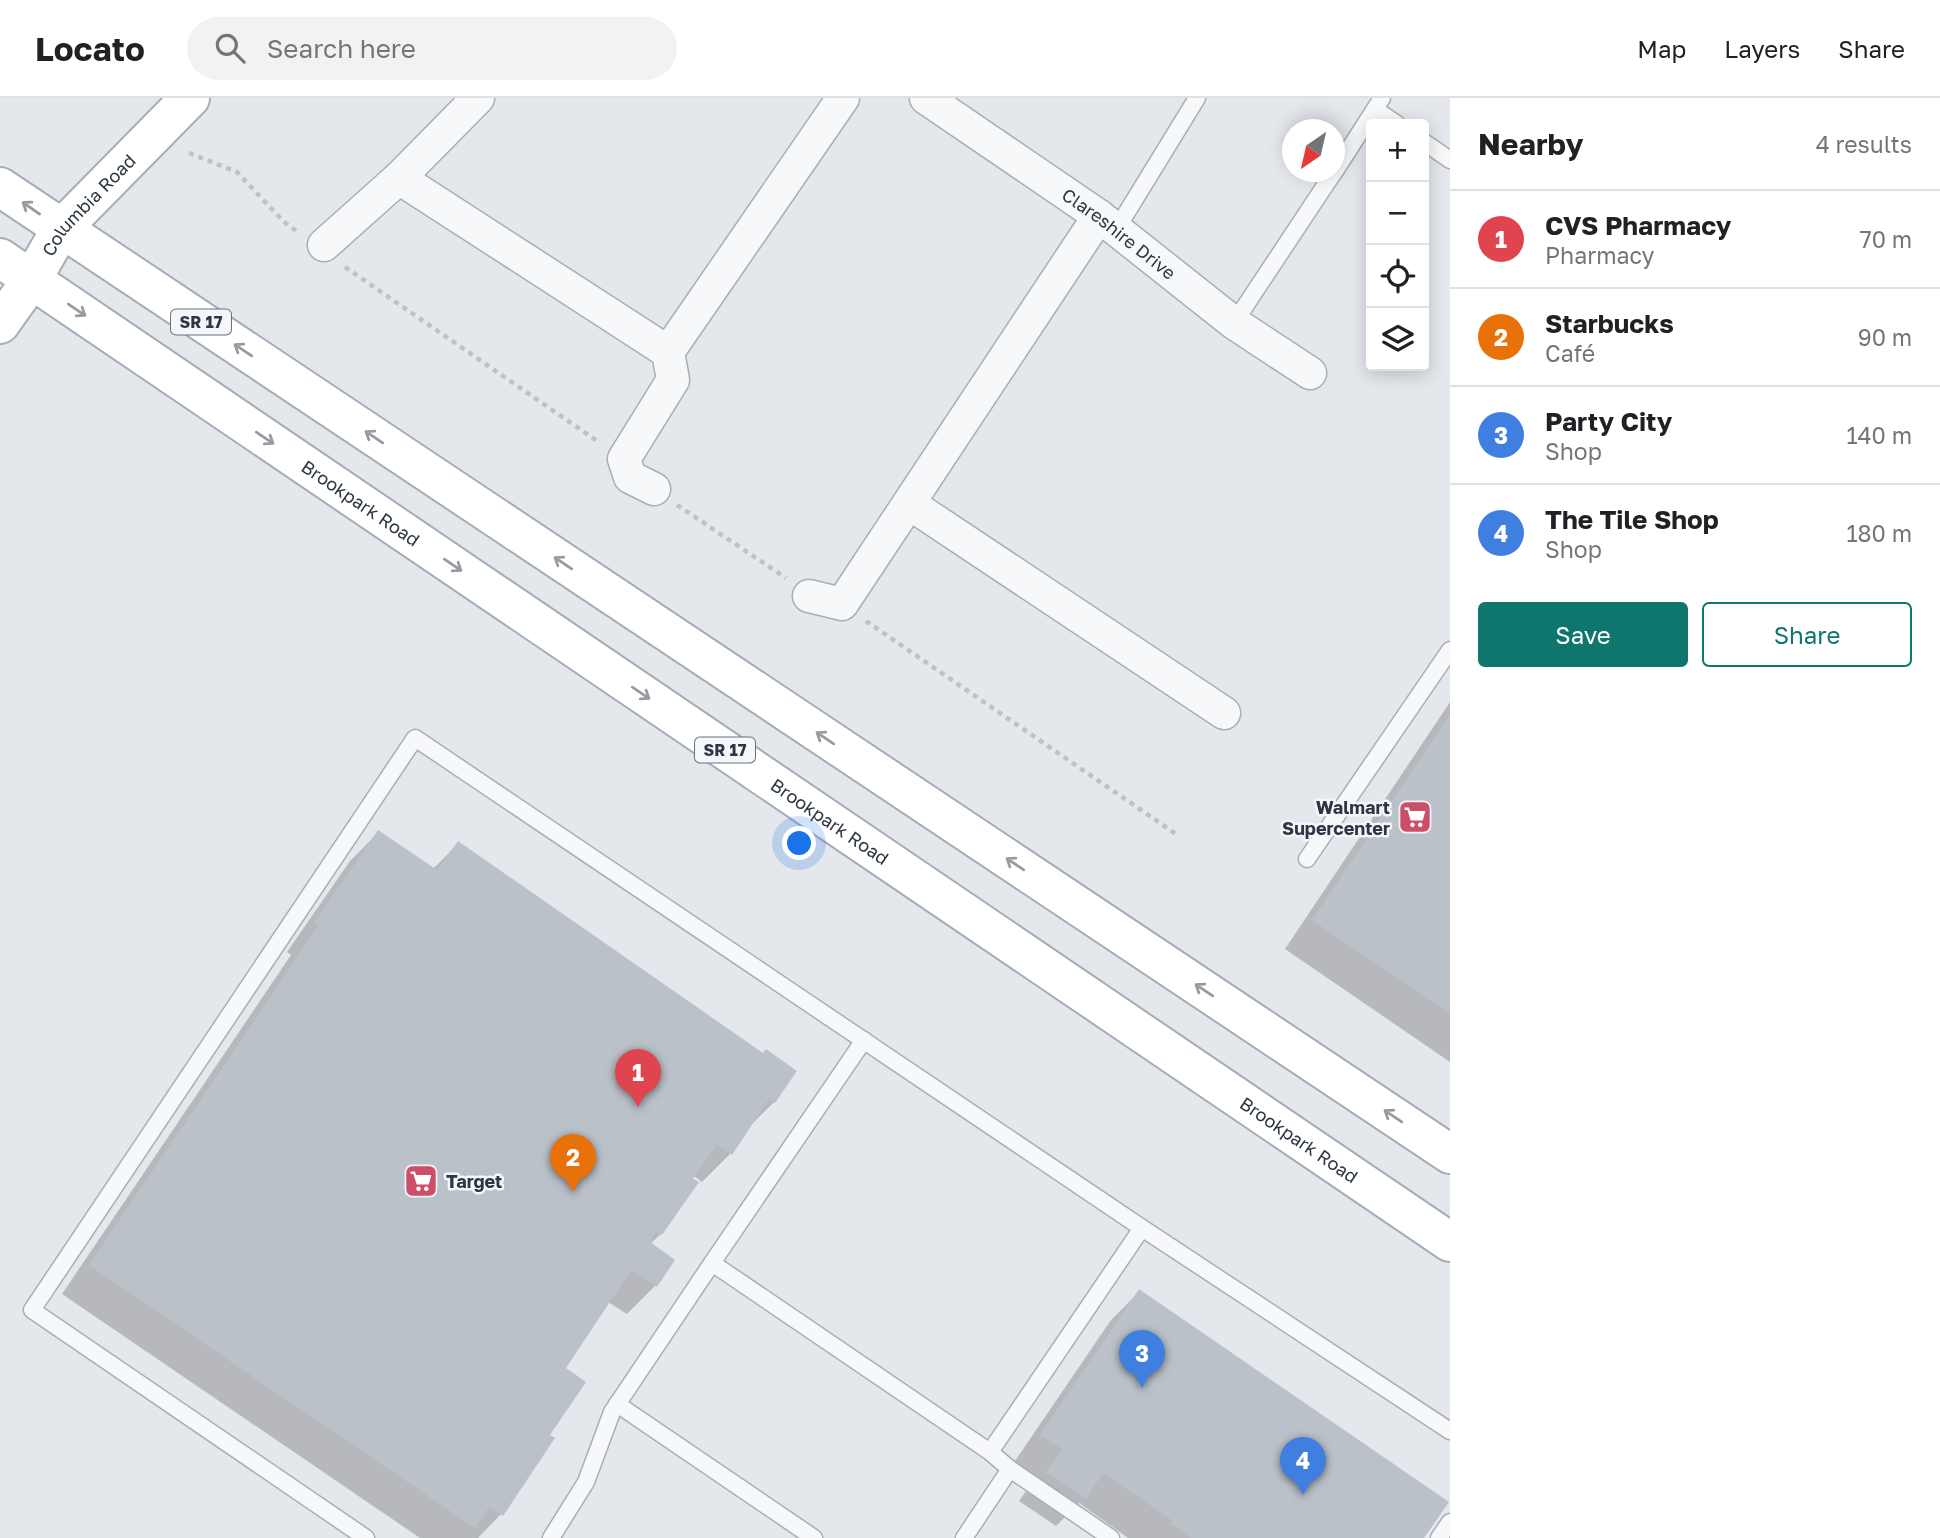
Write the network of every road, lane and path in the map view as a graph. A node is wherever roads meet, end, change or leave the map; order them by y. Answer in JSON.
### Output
{"nodes":[{"id":1,"x":190,"y":98,"type":"edge"},
{"id":2,"x":478,"y":98,"type":"edge"},
{"id":3,"x":843,"y":98,"type":"edge"},
{"id":4,"x":926,"y":98,"type":"edge"},
{"id":5,"x":1197,"y":98,"type":"edge"},
{"id":6,"x":1379,"y":104,"type":"edge"},
{"id":7,"x":1392,"y":119,"type":"edge"},
{"id":8,"x":1429,"y":145,"type":"edge"},
{"id":9,"x":189,"y":153,"type":"dead end"},
{"id":10,"x":1345,"y":155,"type":"edge"},
{"id":11,"x":1450,"y":160,"type":"edge"},
{"id":12,"x":399,"y":178,"type":"junction"},
{"id":13,"x":1327,"y":182,"type":"edge"},
{"id":14,"x":0,"y":187,"type":"edge"},
{"id":15,"x":1107,"y":223,"type":"junction"},
{"id":16,"x":61,"y":229,"type":"junction"},
{"id":17,"x":321,"y":247,"type":"junction"},
{"id":18,"x":0,"y":258,"type":"edge"},
{"id":19,"x":32,"y":279,"type":"junction"},
{"id":20,"x":1234,"y":323,"type":"junction"},
{"id":21,"x":0,"y":324,"type":"edge"},
{"id":22,"x":668,"y":352,"type":"junction"},
{"id":23,"x":1310,"y":373,"type":"dead end"},
{"id":24,"x":624,"y":459,"type":"junction"},
{"id":25,"x":654,"y":489,"type":"joint"},
{"id":26,"x":909,"y":504,"type":"junction"},
{"id":27,"x":809,"y":596,"type":"joint"},
{"id":28,"x":842,"y":604,"type":"junction"},
{"id":29,"x":1450,"y":650,"type":"edge"},
{"id":30,"x":1224,"y":713,"type":"dead end"},
{"id":31,"x":1176,"y":834,"type":"dead end"},
{"id":32,"x":1307,"y":859,"type":"dead end"},
{"id":33,"x":864,"y":1040,"type":"junction"},
{"id":34,"x":1450,"y":1154,"type":"edge"},
{"id":35,"x":1142,"y":1228,"type":"junction"},
{"id":36,"x":1450,"y":1242,"type":"edge"},
{"id":37,"x":712,"y":1263,"type":"junction"},
{"id":38,"x":617,"y":1404,"type":"junction"},
{"id":39,"x":1450,"y":1431,"type":"edge"},
{"id":40,"x":990,"y":1452,"type":"junction"},
{"id":41,"x":1010,"y":1469,"type":"junction"},
{"id":42,"x":1450,"y":1522,"type":"edge"},
{"id":43,"x":366,"y":1538,"type":"edge"},
{"id":44,"x":551,"y":1538,"type":"edge"},
{"id":45,"x":814,"y":1538,"type":"edge"},
{"id":46,"x":964,"y":1538,"type":"edge"},
{"id":47,"x":1111,"y":1538,"type":"edge"},
{"id":48,"x":1439,"y":1538,"type":"edge"}],
"edges":[{"from":1,"to":16,"type":"main road","name":"Columbia Road"},
{"from":2,"to":12,"type":"street"},
{"from":3,"to":22,"type":"street"},
{"from":4,"to":15,"type":"street","name":"Clareshire Drive"},
{"from":5,"to":15,"type":"lane"},
{"from":6,"to":7,"type":"lane"},
{"from":6,"to":10,"type":"lane"},
{"from":8,"to":11,"type":"lane"},
{"from":9,"to":17,"type":"path"},
{"from":12,"to":17,"type":"street"},
{"from":12,"to":22,"type":"street"},
{"from":13,"to":20,"type":"lane"},
{"from":16,"to":14,"type":"main road","number":"SR 17","one_way":true},
{"from":15,"to":20,"type":"street","name":"Clareshire Drive"},
{"from":15,"to":26,"type":"street"},
{"from":16,"to":19,"type":"main road","name":"Columbia Road"},
{"from":34,"to":16,"type":"main road","number":"SR 17","one_way":true},
{"from":17,"to":24,"type":"path"},
{"from":18,"to":19,"type":"main road","name":"Brookpark Road","number":"SR 17"},
{"from":19,"to":21,"type":"main road","name":"Columbia Road"},
{"from":19,"to":36,"type":"main road","name":"Brookpark Road","number":"SR 17","one_way":true},
{"from":20,"to":23,"type":"street","name":"Clareshire Drive"},
{"from":22,"to":24,"type":"street"},
{"from":24,"to":25,"type":"street"},
{"from":25,"to":27,"type":"path"},
{"from":26,"to":28,"type":"street"},
{"from":26,"to":30,"type":"street"},
{"from":27,"to":28,"type":"street"},
{"from":28,"to":31,"type":"path"},
{"from":29,"to":32,"type":"lane"},
{"from":33,"to":35,"type":"lane"},
{"from":33,"to":37,"type":"lane"},
{"from":33,"to":43,"type":"lane"},
{"from":35,"to":39,"type":"lane"},
{"from":35,"to":40,"type":"lane"},
{"from":37,"to":38,"type":"lane"},
{"from":37,"to":40,"type":"lane"},
{"from":38,"to":44,"type":"lane"},
{"from":38,"to":45,"type":"lane"},
{"from":40,"to":41,"type":"lane"},
{"from":41,"to":46,"type":"lane"},
{"from":41,"to":47,"type":"lane"},
{"from":42,"to":48,"type":"lane"}]}
